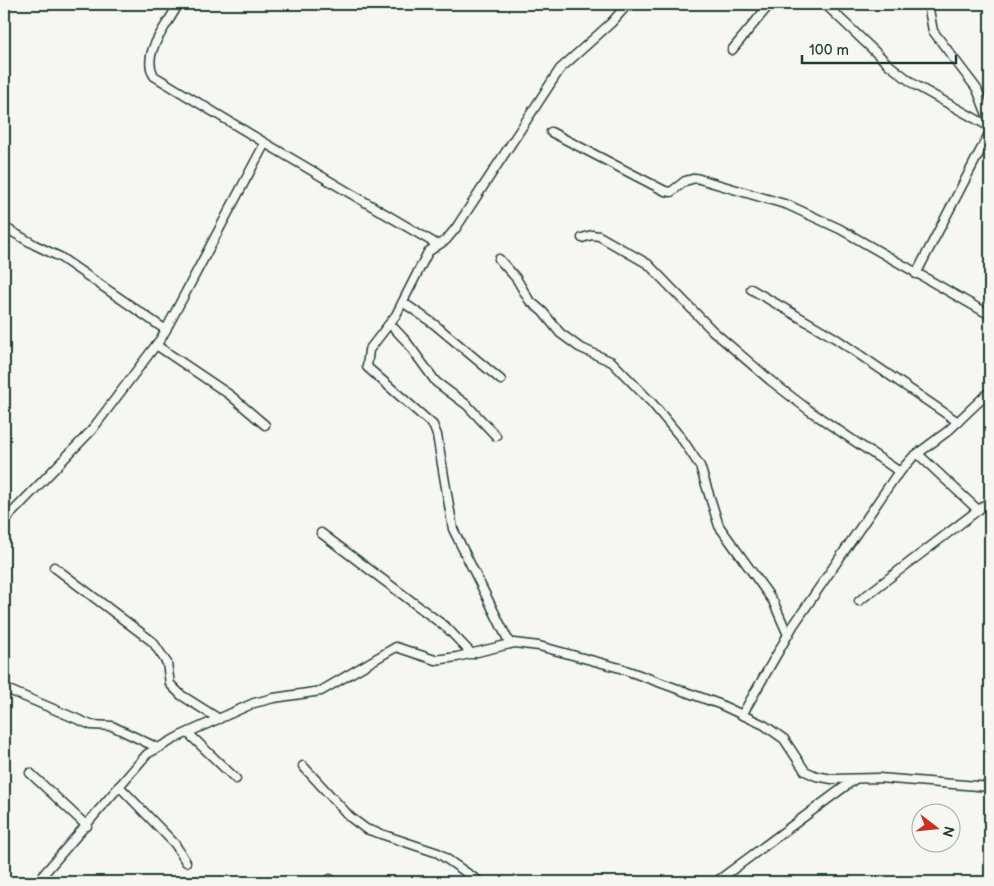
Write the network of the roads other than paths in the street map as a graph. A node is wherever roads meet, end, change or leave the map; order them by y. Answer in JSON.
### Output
{"nodes":[{"id":1,"x":178,"y":4,"type":"edge"},
{"id":2,"x":628,"y":4,"type":"edge"},
{"id":3,"x":770,"y":4,"type":"edge"},
{"id":4,"x":825,"y":4,"type":"edge"},
{"id":5,"x":928,"y":4,"type":"edge"},
{"id":6,"x":732,"y":50,"type":"dead end"},
{"id":7,"x":990,"y":123,"type":"edge"},
{"id":8,"x":990,"y":127,"type":"edge"},
{"id":9,"x":551,"y":132,"type":"dead end"},
{"id":10,"x":990,"y":132,"type":"edge"},
{"id":11,"x":265,"y":143,"type":"junction"},
{"id":12,"x":4,"y":227,"type":"edge"},
{"id":13,"x":582,"y":238,"type":"dead end"},
{"id":14,"x":438,"y":245,"type":"junction"},
{"id":15,"x":499,"y":259,"type":"dead end"},
{"id":16,"x":916,"y":274,"type":"junction"},
{"id":17,"x":751,"y":289,"type":"dead end"},
{"id":18,"x":404,"y":303,"type":"junction"},
{"id":19,"x":990,"y":315,"type":"edge"},
{"id":20,"x":390,"y":324,"type":"junction"},
{"id":21,"x":166,"y":330,"type":"junction"},
{"id":22,"x":156,"y":345,"type":"junction"},
{"id":23,"x":501,"y":380,"type":"dead end"},
{"id":24,"x":990,"y":391,"type":"edge"},
{"id":25,"x":958,"y":422,"type":"junction"},
{"id":26,"x":265,"y":425,"type":"dead end"},
{"id":27,"x":496,"y":436,"type":"dead end"},
{"id":28,"x":918,"y":454,"type":"junction"},
{"id":29,"x":900,"y":472,"type":"junction"},
{"id":30,"x":990,"y":501,"type":"edge"},
{"id":31,"x":4,"y":509,"type":"edge"},
{"id":32,"x":977,"y":509,"type":"junction"},
{"id":33,"x":7,"y":518,"type":"edge"},
{"id":34,"x":322,"y":532,"type":"dead end"},
{"id":35,"x":54,"y":567,"type":"dead end"},
{"id":36,"x":858,"y":601,"type":"dead end"},
{"id":37,"x":788,"y":635,"type":"junction"},
{"id":38,"x":510,"y":644,"type":"junction"},
{"id":39,"x":472,"y":654,"type":"junction"},
{"id":40,"x":4,"y":688,"type":"edge"},
{"id":41,"x":742,"y":715,"type":"junction"},
{"id":42,"x":219,"y":719,"type":"junction"},
{"id":43,"x":188,"y":733,"type":"junction"},
{"id":44,"x":158,"y":748,"type":"junction"},
{"id":45,"x":303,"y":766,"type":"dead end"},
{"id":46,"x":30,"y":773,"type":"dead end"},
{"id":47,"x":236,"y":779,"type":"dead end"},
{"id":48,"x":855,"y":779,"type":"junction"},
{"id":49,"x":119,"y":786,"type":"junction"},
{"id":50,"x":990,"y":787,"type":"edge"},
{"id":51,"x":87,"y":826,"type":"junction"},
{"id":52,"x":186,"y":862,"type":"dead end"},
{"id":53,"x":37,"y":882,"type":"edge"},
{"id":54,"x":480,"y":882,"type":"edge"},
{"id":55,"x":716,"y":882,"type":"edge"}],
"edges":[{"from":1,"to":11,"type":"street"},
{"from":2,"to":14,"type":"street"},
{"from":3,"to":6,"type":"street"},
{"from":4,"to":8,"type":"street"},
{"from":5,"to":7,"type":"street"},
{"from":9,"to":16,"type":"street"},
{"from":10,"to":16,"type":"street"},
{"from":11,"to":14,"type":"street"},
{"from":11,"to":21,"type":"street"},
{"from":12,"to":21,"type":"street"},
{"from":13,"to":29,"type":"street"},
{"from":14,"to":18,"type":"street"},
{"from":15,"to":37,"type":"street"},
{"from":16,"to":19,"type":"street"},
{"from":17,"to":25,"type":"street"},
{"from":18,"to":20,"type":"street"},
{"from":18,"to":23,"type":"street"},
{"from":20,"to":27,"type":"street"},
{"from":20,"to":38,"type":"street"},
{"from":21,"to":22,"type":"street"},
{"from":22,"to":26,"type":"street"},
{"from":22,"to":33,"type":"street"},
{"from":24,"to":25,"type":"street"},
{"from":25,"to":28,"type":"street"},
{"from":28,"to":29,"type":"street"},
{"from":28,"to":32,"type":"street"},
{"from":29,"to":37,"type":"street"},
{"from":30,"to":32,"type":"street"},
{"from":31,"to":33,"type":"street"},
{"from":32,"to":36,"type":"street"},
{"from":34,"to":39,"type":"street"},
{"from":35,"to":42,"type":"street"},
{"from":37,"to":41,"type":"street"},
{"from":38,"to":39,"type":"street"},
{"from":38,"to":41,"type":"street"},
{"from":39,"to":42,"type":"street"},
{"from":40,"to":44,"type":"street"},
{"from":41,"to":48,"type":"street"},
{"from":42,"to":43,"type":"street"},
{"from":43,"to":44,"type":"street"},
{"from":43,"to":47,"type":"street"},
{"from":44,"to":49,"type":"street"},
{"from":45,"to":54,"type":"street"},
{"from":46,"to":51,"type":"street"},
{"from":48,"to":50,"type":"street"},
{"from":48,"to":55,"type":"street"},
{"from":49,"to":51,"type":"street"},
{"from":49,"to":52,"type":"street"},
{"from":51,"to":53,"type":"street"}]}
